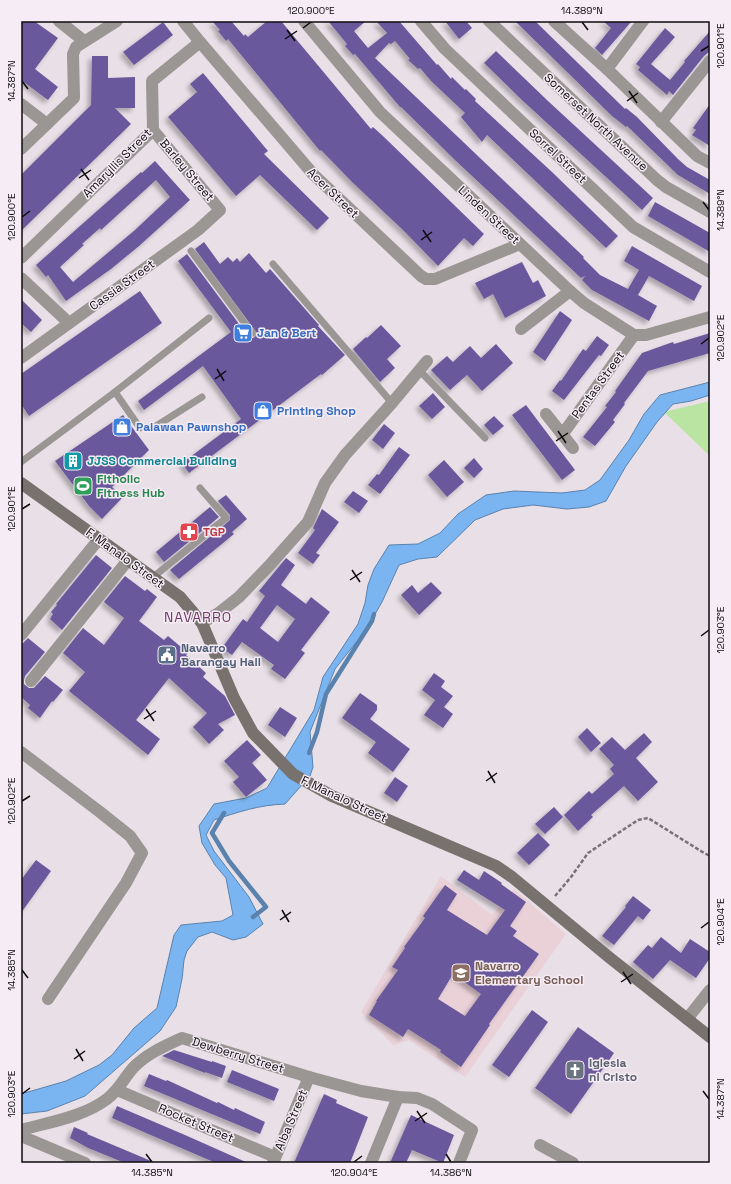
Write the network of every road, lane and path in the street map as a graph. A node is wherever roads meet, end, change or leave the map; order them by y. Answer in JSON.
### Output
{"nodes":[{"id":1,"x":59,"y":21,"type":"edge"},
{"id":2,"x":117,"y":21,"type":"edge"},
{"id":3,"x":183,"y":21,"type":"edge"},
{"id":4,"x":304,"y":21,"type":"edge"},
{"id":5,"x":421,"y":21,"type":"edge"},
{"id":6,"x":489,"y":21,"type":"edge"},
{"id":7,"x":554,"y":21,"type":"edge"},
{"id":8,"x":643,"y":21,"type":"edge"},
{"id":9,"x":84,"y":41,"type":"junction"},
{"id":10,"x":200,"y":42,"type":"junction"},
{"id":11,"x":709,"y":66,"type":"edge"},
{"id":12,"x":607,"y":69,"type":"junction"},
{"id":13,"x":21,"y":104,"type":"edge"},
{"id":14,"x":661,"y":122,"type":"junction"},
{"id":15,"x":47,"y":124,"type":"junction"},
{"id":16,"x":153,"y":130,"type":"junction"},
{"id":17,"x":21,"y":148,"type":"edge"},
{"id":18,"x":710,"y":163,"type":"edge"},
{"id":19,"x":220,"y":210,"type":"joint"},
{"id":20,"x":710,"y":212,"type":"edge"},
{"id":21,"x":520,"y":244,"type":"junction"},
{"id":22,"x":190,"y":251,"type":"dead end"},
{"id":23,"x":21,"y":258,"type":"edge"},
{"id":24,"x":273,"y":264,"type":"dead end"},
{"id":25,"x":710,"y":272,"type":"edge"},
{"id":26,"x":21,"y":278,"type":"edge"},
{"id":27,"x":570,"y":291,"type":"junction"},
{"id":28,"x":710,"y":317,"type":"edge"},
{"id":29,"x":209,"y":318,"type":"dead end"},
{"id":30,"x":69,"y":323,"type":"junction"},
{"id":31,"x":521,"y":329,"type":"dead end"},
{"id":32,"x":252,"y":333,"type":"dead end"},
{"id":33,"x":634,"y":335,"type":"junction"},
{"id":34,"x":21,"y":358,"type":"edge"},
{"id":35,"x":427,"y":361,"type":"dead end"},
{"id":36,"x":420,"y":371,"type":"junction"},
{"id":37,"x":115,"y":392,"type":"junction"},
{"id":38,"x":202,"y":397,"type":"dead end"},
{"id":39,"x":392,"y":403,"type":"junction"},
{"id":40,"x":546,"y":414,"type":"dead end"},
{"id":41,"x":140,"y":428,"type":"dead end"},
{"id":42,"x":153,"y":428,"type":"dead end"},
{"id":43,"x":562,"y":435,"type":"junction"},
{"id":44,"x":485,"y":438,"type":"dead end"},
{"id":45,"x":573,"y":448,"type":"dead end"},
{"id":46,"x":21,"y":462,"type":"edge"},
{"id":47,"x":21,"y":483,"type":"edge"},
{"id":48,"x":200,"y":488,"type":"dead end"},
{"id":49,"x":99,"y":539,"type":"junction"},
{"id":50,"x":128,"y":560,"type":"junction"},
{"id":51,"x":152,"y":578,"type":"junction"},
{"id":52,"x":202,"y":623,"type":"junction"},
{"id":53,"x":21,"y":635,"type":"edge"},
{"id":54,"x":31,"y":681,"type":"dead end"},
{"id":55,"x":21,"y":752,"type":"edge"},
{"id":56,"x":710,"y":856,"type":"edge"},
{"id":57,"x":546,"y":906,"type":"junction"},
{"id":58,"x":710,"y":990,"type":"edge"},
{"id":59,"x":48,"y":999,"type":"dead end"},
{"id":60,"x":687,"y":1019,"type":"junction"},
{"id":61,"x":710,"y":1037,"type":"edge"},
{"id":62,"x":309,"y":1077,"type":"junction"},
{"id":63,"x":117,"y":1090,"type":"junction"},
{"id":64,"x":398,"y":1097,"type":"junction"},
{"id":65,"x":21,"y":1130,"type":"edge"},
{"id":66,"x":21,"y":1136,"type":"edge"},
{"id":67,"x":540,"y":1144,"type":"dead end"},
{"id":68,"x":274,"y":1160,"type":"edge"},
{"id":69,"x":85,"y":1163,"type":"edge"},
{"id":70,"x":371,"y":1163,"type":"edge"},
{"id":71,"x":459,"y":1163,"type":"edge"},
{"id":72,"x":573,"y":1163,"type":"edge"}],
"edges":[{"from":1,"to":9,"type":"street"},
{"from":2,"to":9,"type":"street"},
{"from":3,"to":10,"type":"street","name":"Acer Street"},
{"from":4,"to":21,"type":"street","name":"Linden Street"},
{"from":5,"to":25,"type":"street","name":"Sorrel Street"},
{"from":6,"to":20,"type":"street","name":"Somerset North Avenue"},
{"from":7,"to":12,"type":"street"},
{"from":8,"to":12,"type":"street"},
{"from":9,"to":15,"type":"street"},
{"from":10,"to":16,"type":"street","name":"Amaryllis Street"},
{"from":10,"to":21,"type":"street","name":"Acer Street"},
{"from":11,"to":14,"type":"street"},
{"from":12,"to":14,"type":"street"},
{"from":13,"to":15,"type":"street"},
{"from":14,"to":18,"type":"street"},
{"from":15,"to":17,"type":"street"},
{"from":16,"to":19,"type":"street","name":"Barley Street"},
{"from":16,"to":23,"type":"street","name":"Amaryllis Street"},
{"from":19,"to":30,"type":"street","name":"Cassia Street"},
{"from":21,"to":27,"type":"street","name":"Linden Street"},
{"from":22,"to":32,"type":"lane"},
{"from":24,"to":39,"type":"lane"},
{"from":26,"to":30,"type":"street"},
{"from":27,"to":31,"type":"street"},
{"from":27,"to":33,"type":"street","name":"Linden Street"},
{"from":28,"to":33,"type":"street"},
{"from":29,"to":37,"type":"lane"},
{"from":30,"to":34,"type":"street","name":"Cassia Street"},
{"from":33,"to":43,"type":"street","name":"Pentas Street"},
{"from":35,"to":36,"type":"street"},
{"from":36,"to":39,"type":"street"},
{"from":36,"to":44,"type":"lane"},
{"from":37,"to":41,"type":"lane"},
{"from":37,"to":46,"type":"lane"},
{"from":38,"to":42,"type":"lane"},
{"from":39,"to":52,"type":"street"},
{"from":40,"to":43,"type":"street"},
{"from":43,"to":45,"type":"street"},
{"from":47,"to":49,"type":"street","name":"F. Manalo Street"},
{"from":48,"to":51,"type":"lane"},
{"from":49,"to":50,"type":"street","name":"F. Manalo Street"},
{"from":49,"to":53,"type":"street"},
{"from":50,"to":51,"type":"street","name":"F. Manalo Street"},
{"from":50,"to":54,"type":"street"},
{"from":51,"to":52,"type":"street","name":"F. Manalo Street"},
{"from":52,"to":57,"type":"street","name":"F. Manalo Street"},
{"from":55,"to":59,"type":"street"},
{"from":56,"to":57,"type":"path"},
{"from":57,"to":60,"type":"street","name":"F. Manalo Street"},
{"from":58,"to":60,"type":"street"},
{"from":60,"to":61,"type":"street","name":"F. Manalo Street"},
{"from":62,"to":63,"type":"street","name":"Dewberry Street"},
{"from":62,"to":64,"type":"street","name":"Dewberry Street"},
{"from":62,"to":68,"type":"street","name":"Alba Street"},
{"from":63,"to":65,"type":"street","name":"Dewberry Street"},
{"from":63,"to":68,"type":"street","name":"Rocket Street"},
{"from":64,"to":70,"type":"street"},
{"from":64,"to":71,"type":"street","name":"Dewberry Street"},
{"from":66,"to":69,"type":"street"},
{"from":67,"to":72,"type":"street"}]}
